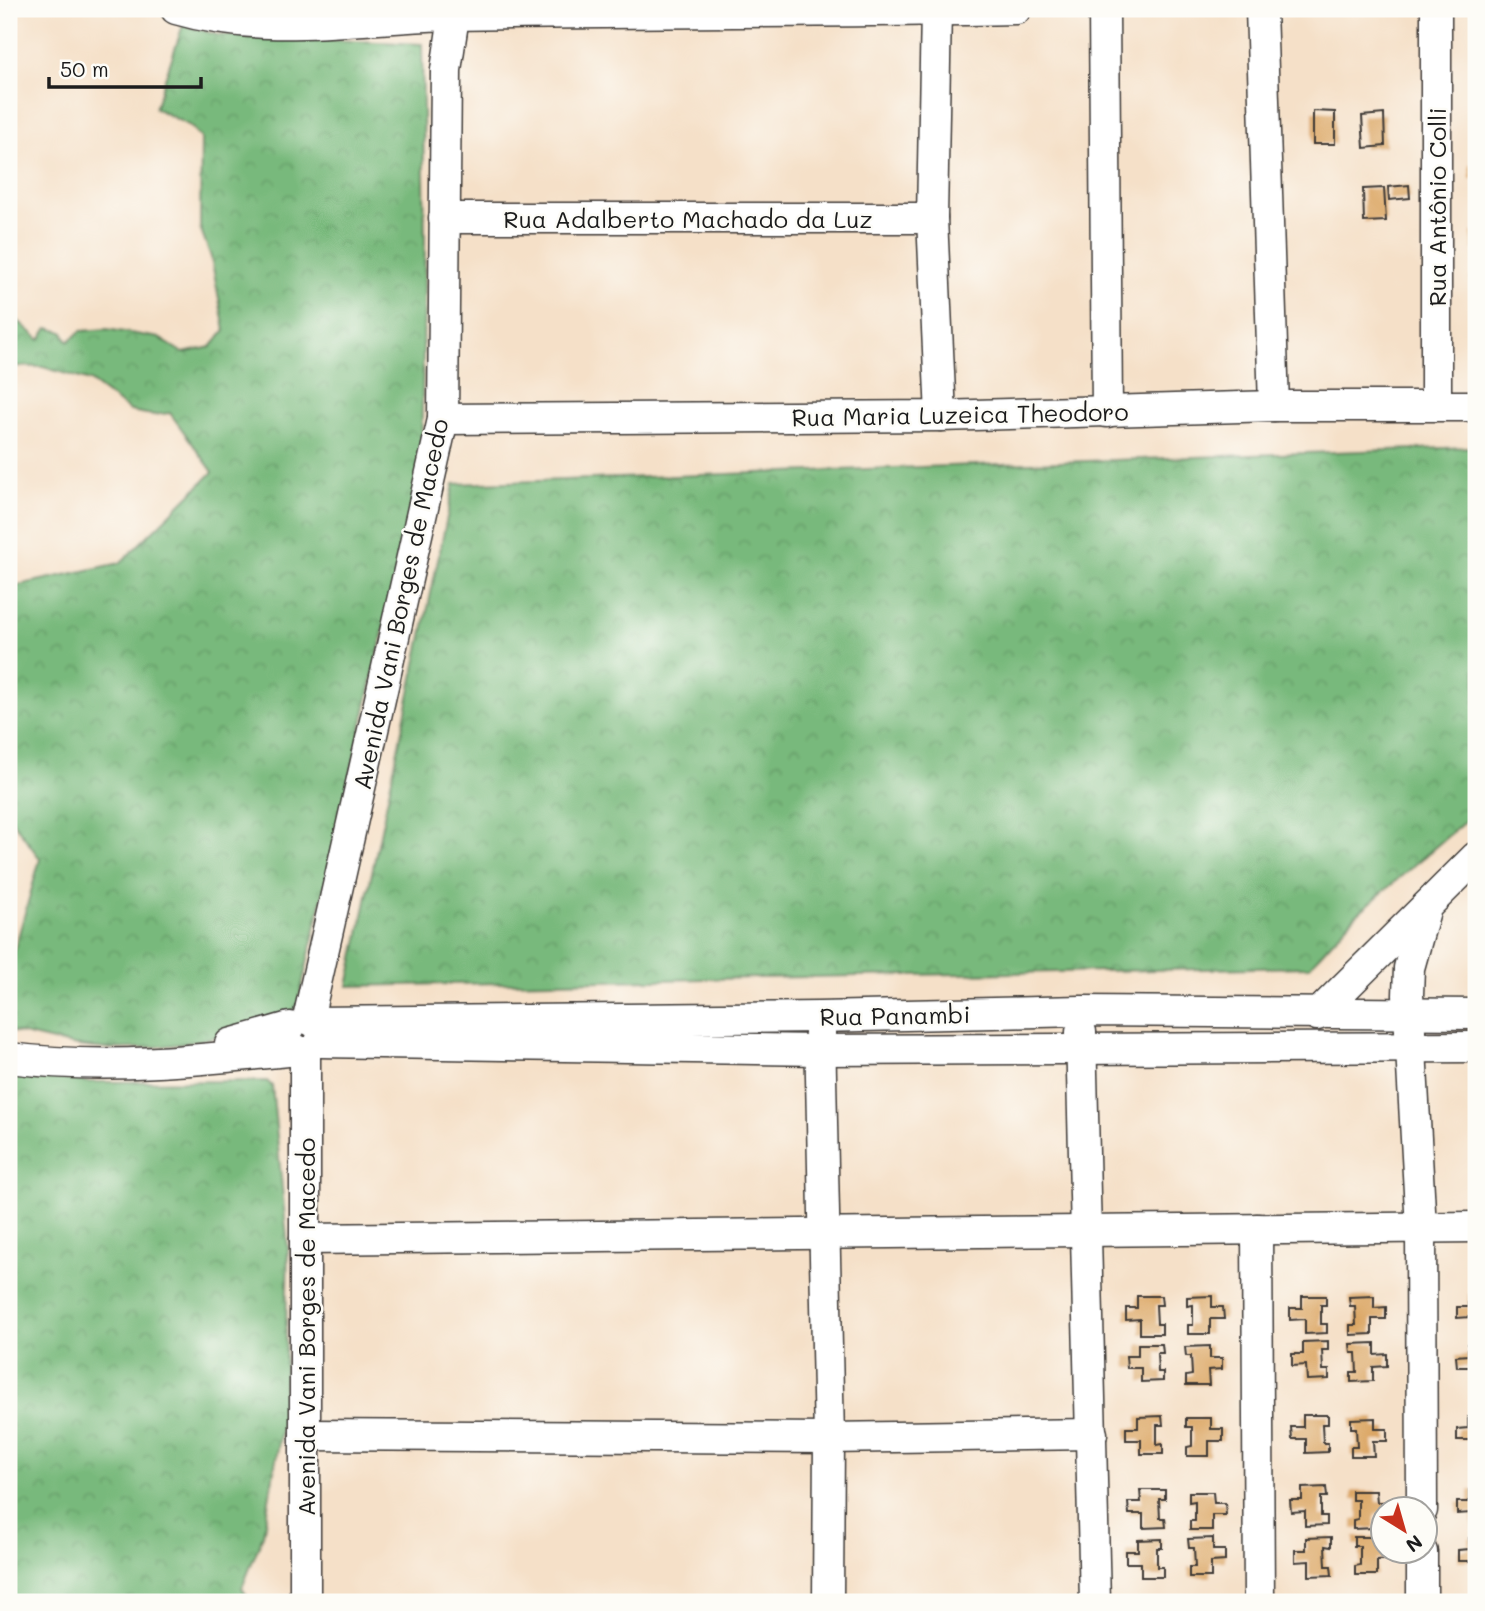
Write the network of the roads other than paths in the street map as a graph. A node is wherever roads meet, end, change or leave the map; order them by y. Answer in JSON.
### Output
{"nodes":[{"id":1,"x":176,"y":9,"type":"edge"},
{"id":2,"x":1016,"y":9,"type":"edge"},
{"id":3,"x":1104,"y":9,"type":"edge"},
{"id":4,"x":1261,"y":9,"type":"edge"},
{"id":5,"x":1436,"y":9,"type":"edge"},
{"id":6,"x":936,"y":10,"type":"junction"},
{"id":7,"x":453,"y":12,"type":"edge"},
{"id":8,"x":444,"y":218,"type":"junction"},
{"id":9,"x":932,"y":218,"type":"junction"},
{"id":10,"x":1436,"y":405,"type":"junction"},
{"id":11,"x":1274,"y":406,"type":"junction"},
{"id":12,"x":1476,"y":406,"type":"edge"},
{"id":13,"x":1107,"y":412,"type":"junction"},
{"id":14,"x":941,"y":416,"type":"junction"},
{"id":15,"x":443,"y":419,"type":"junction"},
{"id":16,"x":1476,"y":857,"type":"edge"},
{"id":17,"x":1426,"y":907,"type":"junction"},
{"id":18,"x":1081,"y":1011,"type":"junction"},
{"id":19,"x":1476,"y":1014,"type":"edge"},
{"id":20,"x":1317,"y":1015,"type":"junction"},
{"id":21,"x":1410,"y":1015,"type":"junction"},
{"id":22,"x":819,"y":1017,"type":"junction"},
{"id":23,"x":306,"y":1035,"type":"junction"},
{"id":24,"x":1411,"y":1047,"type":"junction"},
{"id":25,"x":1476,"y":1047,"type":"edge"},
{"id":26,"x":1082,"y":1049,"type":"junction"},
{"id":27,"x":820,"y":1050,"type":"junction"},
{"id":28,"x":10,"y":1058,"type":"edge"},
{"id":29,"x":1476,"y":1227,"type":"edge"},
{"id":30,"x":1421,"y":1228,"type":"junction"},
{"id":31,"x":1257,"y":1229,"type":"junction"},
{"id":32,"x":1087,"y":1231,"type":"junction"},
{"id":33,"x":822,"y":1234,"type":"junction"},
{"id":34,"x":305,"y":1239,"type":"junction"},
{"id":35,"x":1092,"y":1434,"type":"junction"},
{"id":36,"x":305,"y":1435,"type":"junction"},
{"id":37,"x":829,"y":1438,"type":"junction"},
{"id":38,"x":1422,"y":1496,"type":"edge"},
{"id":39,"x":1422,"y":1566,"type":"edge"},
{"id":40,"x":305,"y":1602,"type":"edge"},
{"id":41,"x":828,"y":1602,"type":"edge"},
{"id":42,"x":1095,"y":1602,"type":"edge"},
{"id":43,"x":1259,"y":1602,"type":"edge"},
{"id":44,"x":1422,"y":1602,"type":"edge"}],
"edges":[{"from":1,"to":7,"type":"street"},
{"from":2,"to":6,"type":"street"},
{"from":3,"to":13,"type":"street"},
{"from":4,"to":11,"type":"street"},
{"from":5,"to":10,"type":"street","name":"Rua Antônio Colli"},
{"from":6,"to":7,"type":"street"},
{"from":6,"to":9,"type":"street"},
{"from":7,"to":8,"type":"street","name":"Avenida Vani Borges de Macedo"},
{"from":8,"to":9,"type":"street","name":"Rua Adalberto Machado da Luz"},
{"from":8,"to":15,"type":"street","name":"Avenida Vani Borges de Macedo"},
{"from":9,"to":14,"type":"street"},
{"from":10,"to":11,"type":"street","name":"Rua Maria Luzeica Theodoro"},
{"from":10,"to":12,"type":"street","name":"Rua Maria Luzeica Theodoro"},
{"from":11,"to":13,"type":"street","name":"Rua Maria Luzeica Theodoro"},
{"from":13,"to":14,"type":"street","name":"Rua Maria Luzeica Theodoro"},
{"from":14,"to":15,"type":"street","name":"Rua Maria Luzeica Theodoro"},
{"from":15,"to":23,"type":"street","name":"Avenida Vani Borges de Macedo"},
{"from":16,"to":17,"type":"street"},
{"from":17,"to":20,"type":"street"},
{"from":17,"to":21,"type":"street"},
{"from":18,"to":20,"type":"street","name":"Rua Panambi"},
{"from":18,"to":22,"type":"street","name":"Rua Panambi"},
{"from":18,"to":26,"type":"street"},
{"from":19,"to":21,"type":"street","name":"Rua Panambi"},
{"from":20,"to":21,"type":"street","name":"Rua Panambi"},
{"from":21,"to":24,"type":"street"},
{"from":22,"to":23,"type":"street","name":"Rua Panambi"},
{"from":22,"to":27,"type":"street"},
{"from":23,"to":27,"type":"street","name":"Rua Panambi"},
{"from":23,"to":28,"type":"street","name":"Rua Panambi"},
{"from":23,"to":34,"type":"street","name":"Avenida Vani Borges de Macedo"},
{"from":24,"to":25,"type":"street","name":"Rua Panambi"},
{"from":24,"to":26,"type":"street","name":"Rua Panambi"},
{"from":24,"to":30,"type":"street"},
{"from":26,"to":27,"type":"street","name":"Rua Panambi"},
{"from":26,"to":32,"type":"street"},
{"from":27,"to":33,"type":"street"},
{"from":29,"to":30,"type":"street"},
{"from":30,"to":31,"type":"street"},
{"from":30,"to":38,"type":"street"},
{"from":31,"to":32,"type":"street"},
{"from":31,"to":43,"type":"street"},
{"from":32,"to":33,"type":"street"},
{"from":32,"to":35,"type":"street"},
{"from":33,"to":34,"type":"street"},
{"from":33,"to":37,"type":"street"},
{"from":34,"to":36,"type":"street","name":"Avenida Vani Borges de Macedo"},
{"from":35,"to":37,"type":"street"},
{"from":35,"to":42,"type":"street"},
{"from":36,"to":37,"type":"street"},
{"from":36,"to":40,"type":"street","name":"Avenida Vani Borges de Macedo"},
{"from":37,"to":41,"type":"street"},
{"from":39,"to":44,"type":"street"}]}
